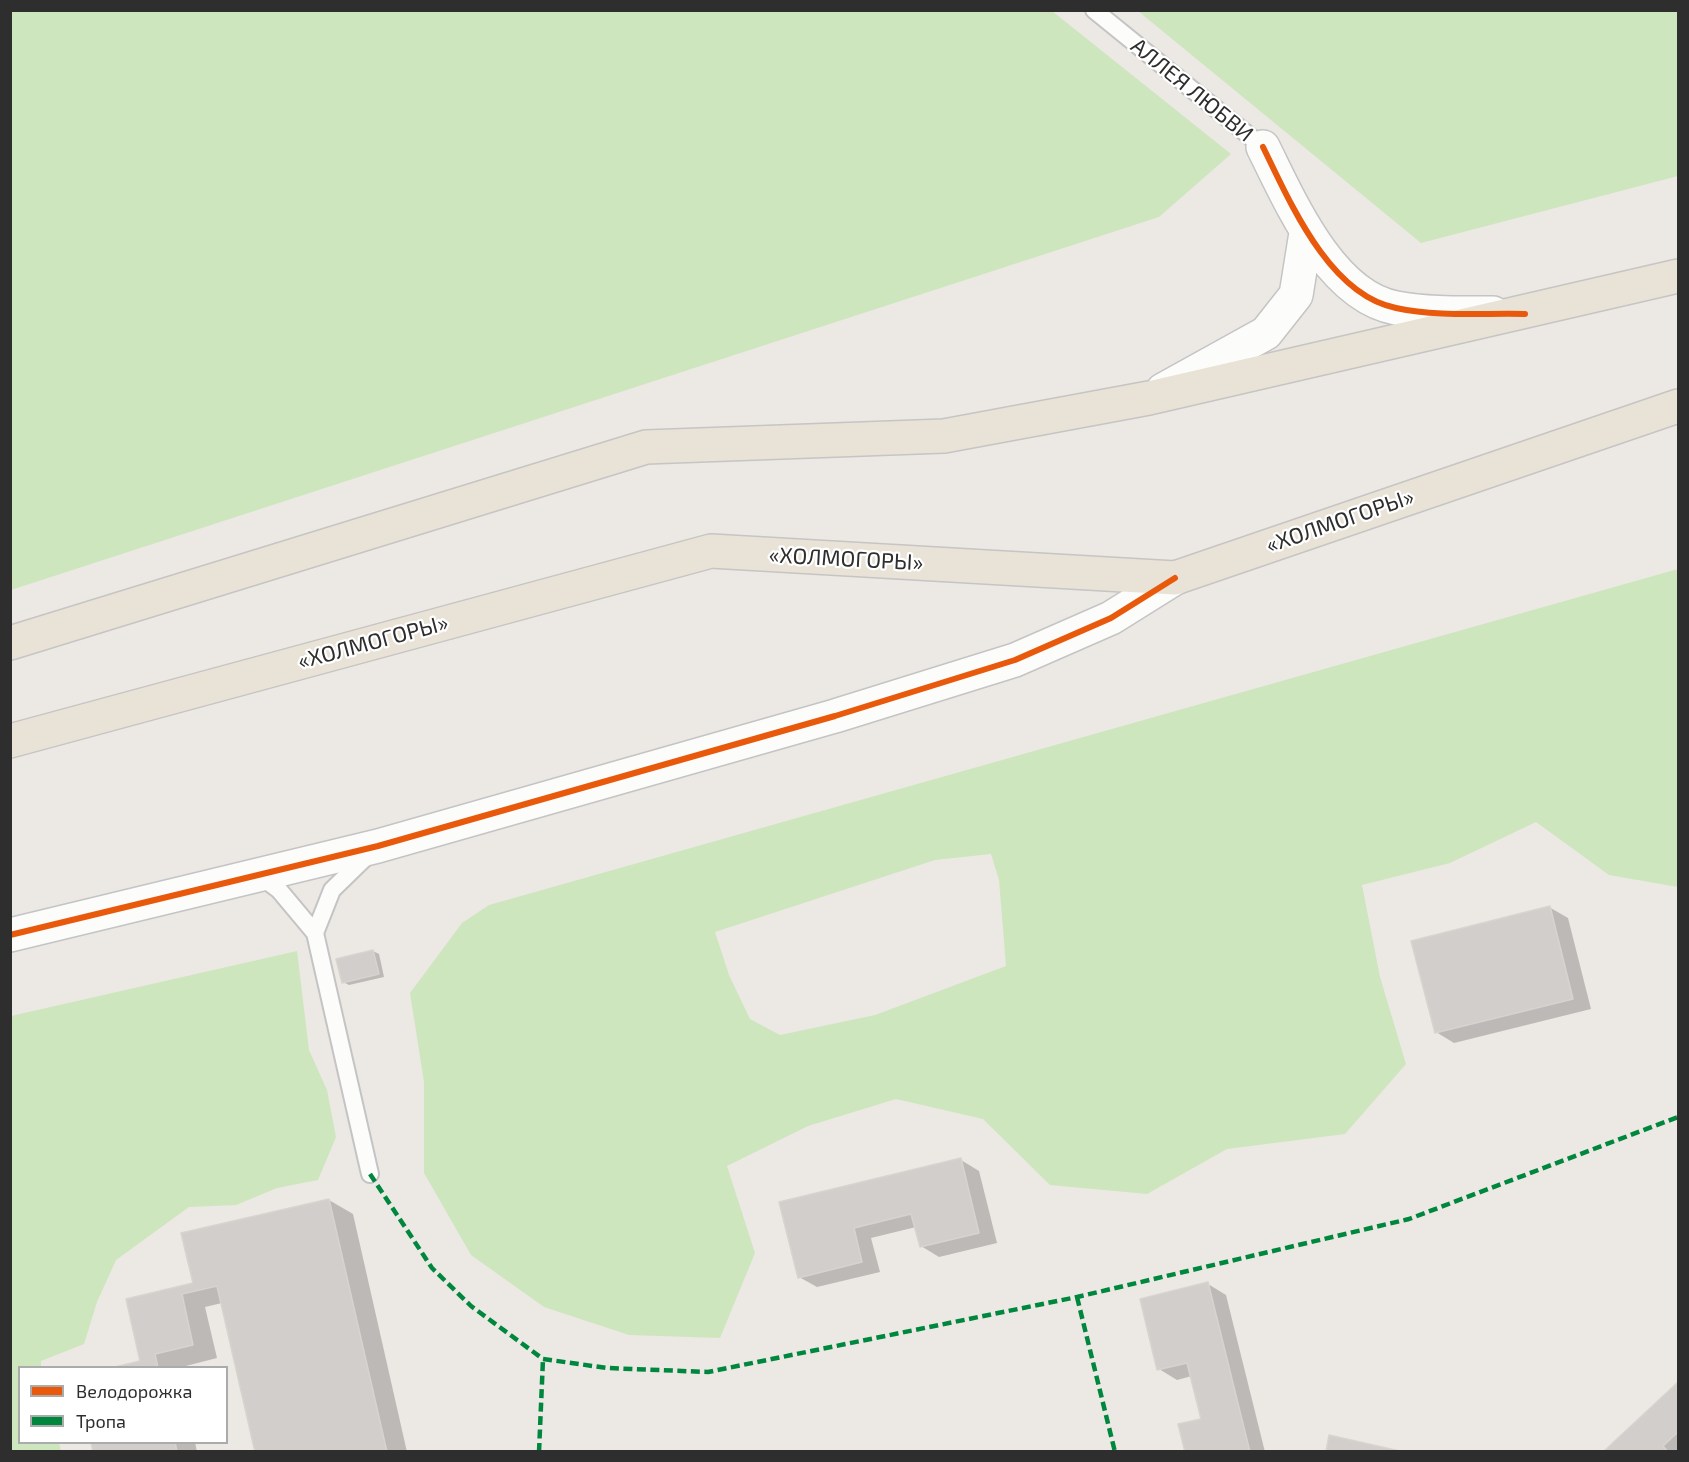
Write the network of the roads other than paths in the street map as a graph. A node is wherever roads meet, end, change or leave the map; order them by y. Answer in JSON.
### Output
{"nodes":[{"id":1,"x":1094,"y":10,"type":"edge"},
{"id":2,"x":1263,"y":147,"type":"joint"},
{"id":3,"x":1306,"y":233,"type":"junction"},
{"id":4,"x":1678,"y":276,"type":"edge"},
{"id":5,"x":1525,"y":314,"type":"junction"},
{"id":6,"x":1149,"y":398,"type":"junction"},
{"id":7,"x":1678,"y":406,"type":"edge"},
{"id":8,"x":1175,"y":578,"type":"junction"},
{"id":9,"x":10,"y":643,"type":"edge"},
{"id":10,"x":10,"y":741,"type":"edge"},
{"id":11,"x":378,"y":846,"type":"junction"},
{"id":12,"x":259,"y":875,"type":"junction"},
{"id":13,"x":315,"y":933,"type":"junction"},
{"id":14,"x":10,"y":935,"type":"edge"},
{"id":15,"x":370,"y":1174,"type":"dead end"}],
"edges":[{"from":1,"to":2,"type":"lane","name":"АЛЛЕЯ ЛЮБВИ"},
{"from":2,"to":3,"type":"street"},
{"from":3,"to":5,"type":"street"},
{"from":3,"to":6,"type":"street"},
{"from":4,"to":5,"type":"highway"},
{"from":5,"to":6,"type":"highway"},
{"from":6,"to":9,"type":"highway"},
{"from":7,"to":8,"type":"highway","name":"«ХОЛМОГОРЫ»"},
{"from":8,"to":10,"type":"highway","name":"«ХОЛМОГОРЫ»"},
{"from":8,"to":11,"type":"street"},
{"from":11,"to":12,"type":"street"},
{"from":11,"to":13,"type":"lane"},
{"from":12,"to":13,"type":"lane"},
{"from":12,"to":14,"type":"street"},
{"from":13,"to":15,"type":"lane"}]}
